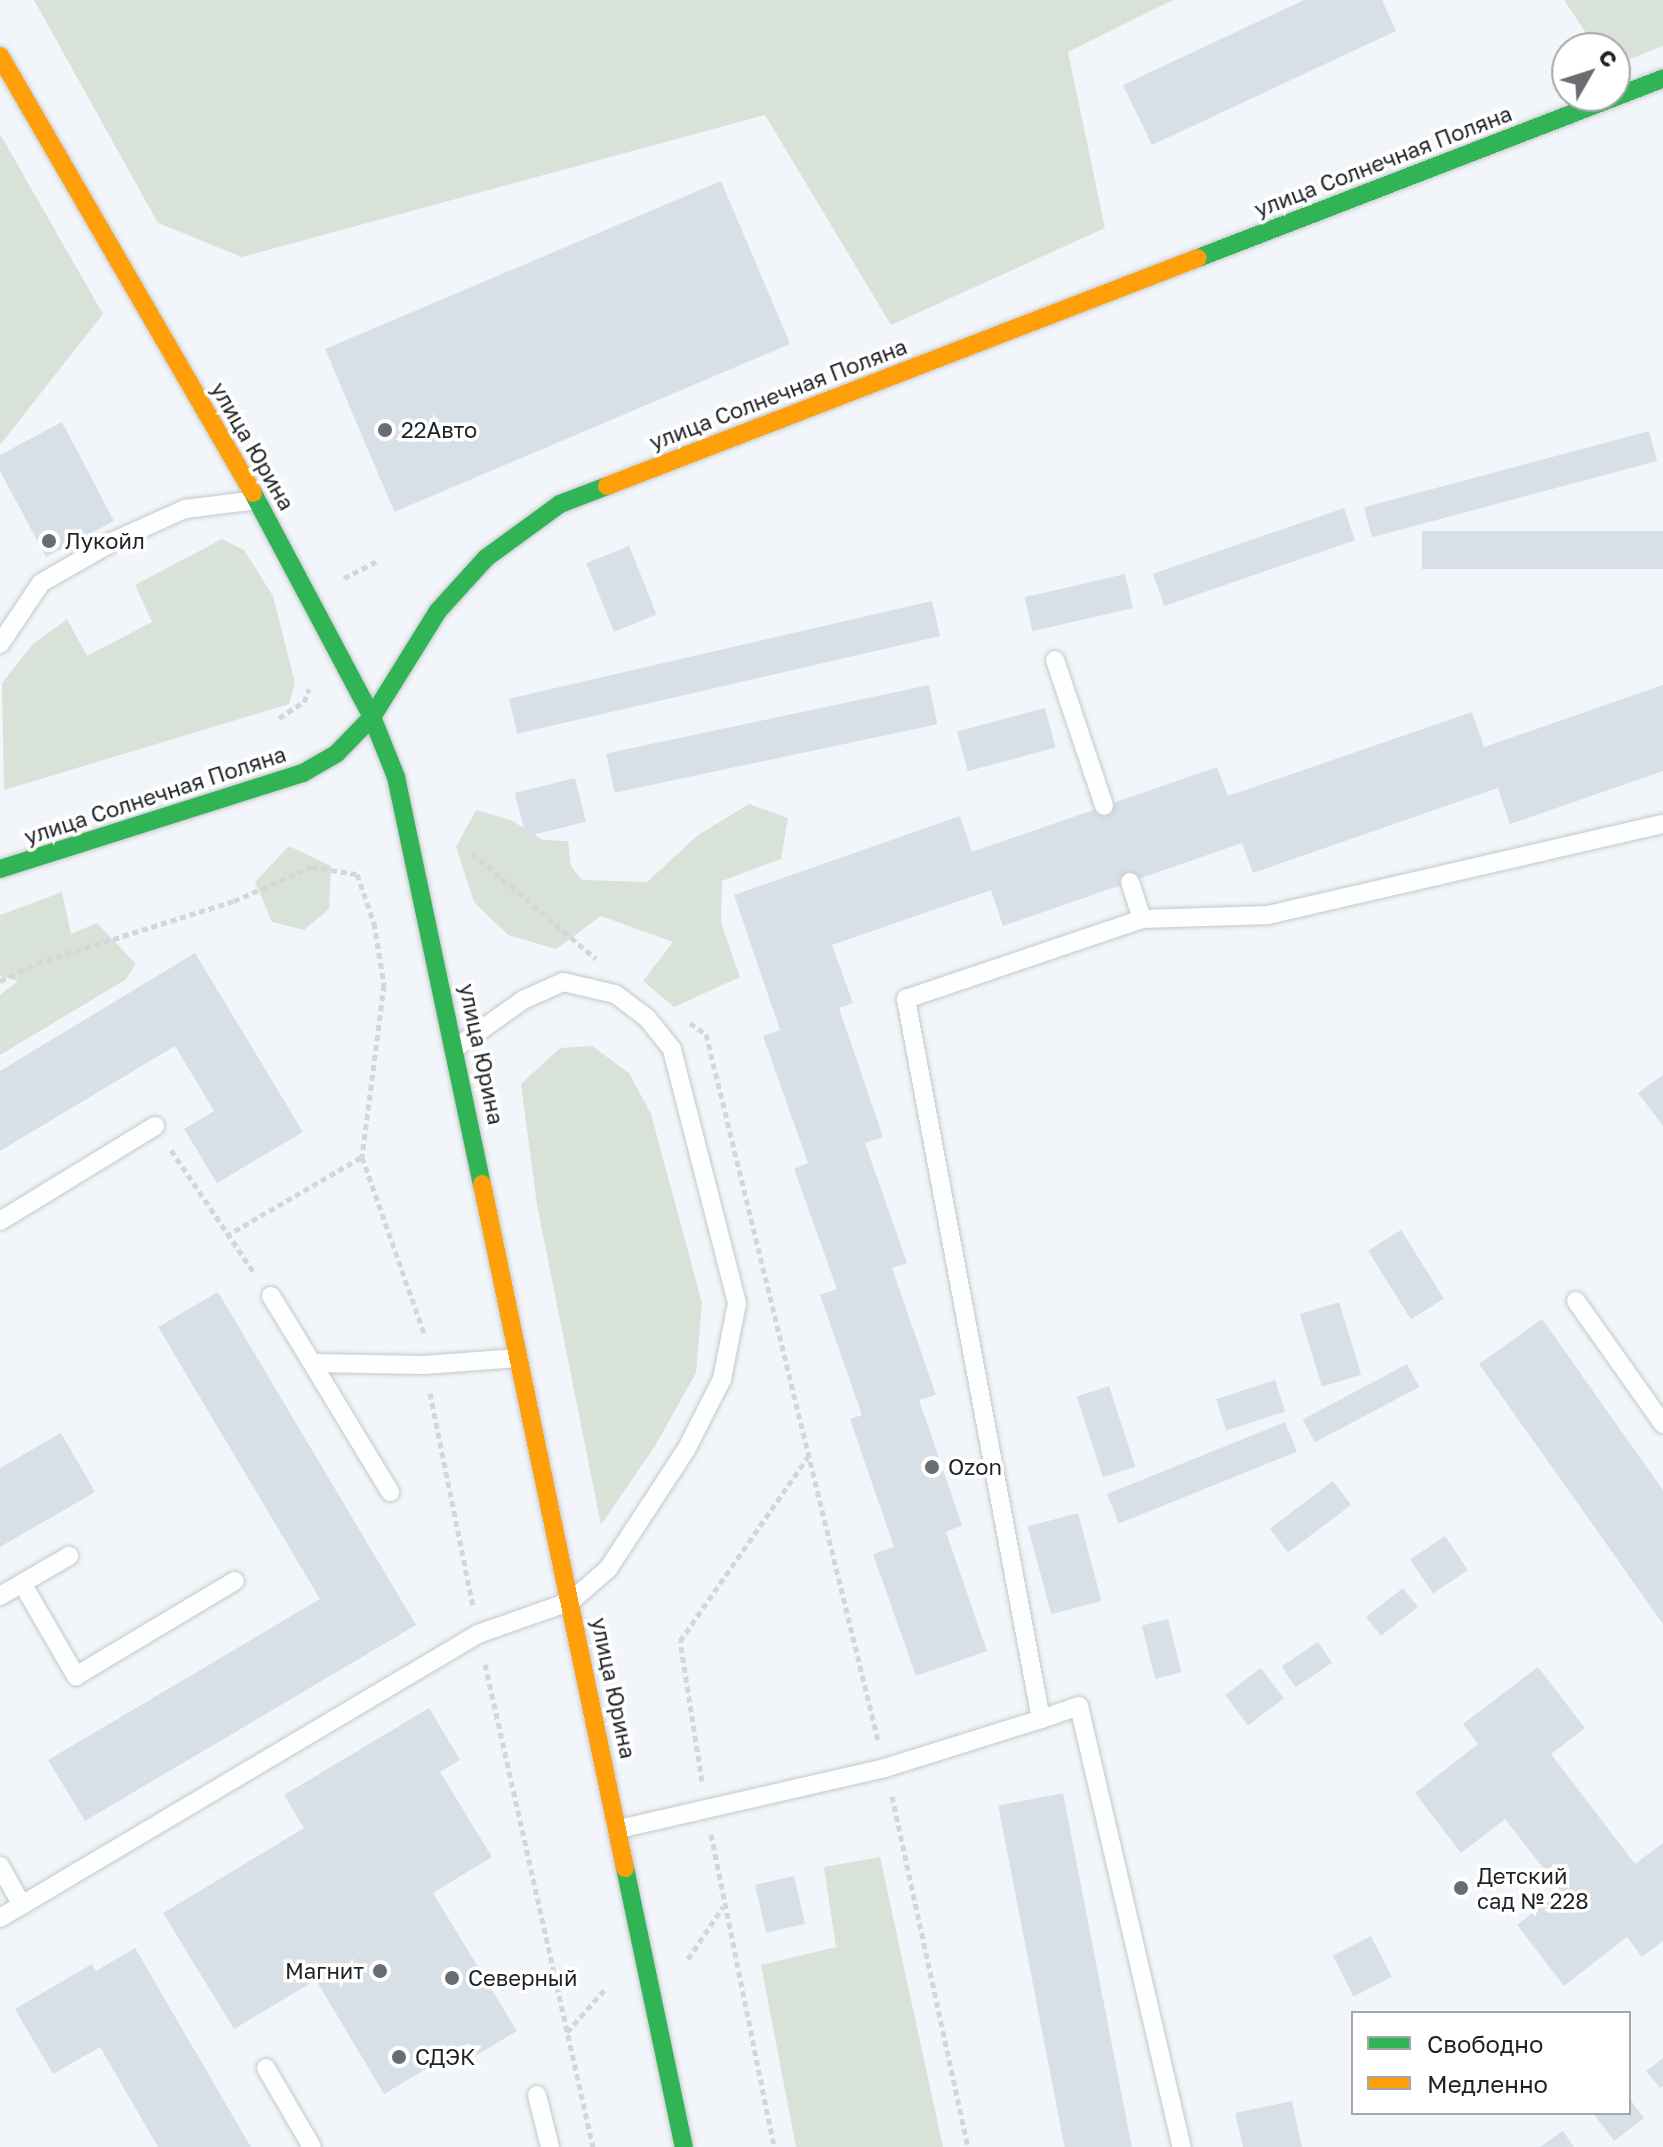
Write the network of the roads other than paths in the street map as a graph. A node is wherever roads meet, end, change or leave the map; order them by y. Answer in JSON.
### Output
{"nodes":[{"id":1,"x":0,"y":56,"type":"edge"},
{"id":2,"x":1663,"y":79,"type":"edge"},
{"id":3,"x":257,"y":500,"type":"junction"},
{"id":4,"x":0,"y":644,"type":"edge"},
{"id":5,"x":1055,"y":660,"type":"dead end"},
{"id":6,"x":372,"y":717,"type":"junction"},
{"id":7,"x":1104,"y":806,"type":"dead end"},
{"id":8,"x":1663,"y":824,"type":"edge"},
{"id":9,"x":0,"y":869,"type":"edge"},
{"id":10,"x":1130,"y":882,"type":"dead end"},
{"id":11,"x":1142,"y":919,"type":"junction"},
{"id":12,"x":457,"y":1047,"type":"junction"},
{"id":13,"x":155,"y":1126,"type":"road end"},
{"id":14,"x":0,"y":1221,"type":"edge"},
{"id":15,"x":271,"y":1296,"type":"road end"},
{"id":16,"x":1576,"y":1301,"type":"dead end"},
{"id":17,"x":521,"y":1358,"type":"junction"},
{"id":18,"x":312,"y":1363,"type":"junction"},
{"id":19,"x":1663,"y":1424,"type":"edge"},
{"id":20,"x":390,"y":1492,"type":"dead end"},
{"id":21,"x":69,"y":1556,"type":"dead end"},
{"id":22,"x":235,"y":1581,"type":"dead end"},
{"id":23,"x":22,"y":1583,"type":"junction"},
{"id":24,"x":0,"y":1596,"type":"edge"},
{"id":25,"x":571,"y":1601,"type":"junction"},
{"id":26,"x":1041,"y":1719,"type":"junction"},
{"id":27,"x":619,"y":1829,"type":"junction"},
{"id":28,"x":0,"y":1866,"type":"edge"},
{"id":29,"x":22,"y":1905,"type":"junction"},
{"id":30,"x":0,"y":1918,"type":"edge"},
{"id":31,"x":266,"y":2068,"type":"dead end"},
{"id":32,"x":537,"y":2095,"type":"dead end"},
{"id":33,"x":312,"y":2147,"type":"edge"},
{"id":34,"x":550,"y":2147,"type":"edge"},
{"id":35,"x":684,"y":2147,"type":"edge"},
{"id":36,"x":1182,"y":2147,"type":"edge"}],
"edges":[{"from":1,"to":3,"type":"street","name":"улица Юрина"},
{"from":2,"to":6,"type":"street","name":"улица Солнечная Поляна"},
{"from":3,"to":4,"type":"lane"},
{"from":3,"to":6,"type":"street","name":"улица Юрина"},
{"from":5,"to":7,"type":"lane"},
{"from":6,"to":9,"type":"street","name":"улица Солнечная Поляна"},
{"from":6,"to":12,"type":"street","name":"улица Юрина"},
{"from":8,"to":11,"type":"lane"},
{"from":10,"to":11,"type":"lane"},
{"from":11,"to":26,"type":"lane"},
{"from":12,"to":17,"type":"street","name":"улица Юрина"},
{"from":12,"to":25,"type":"lane"},
{"from":13,"to":14,"type":"lane"},
{"from":15,"to":18,"type":"lane"},
{"from":16,"to":19,"type":"lane"},
{"from":17,"to":18,"type":"lane"},
{"from":17,"to":25,"type":"street","name":"улица Юрина"},
{"from":18,"to":20,"type":"lane"},
{"from":21,"to":23,"type":"lane"},
{"from":22,"to":23,"type":"lane"},
{"from":23,"to":24,"type":"lane"},
{"from":25,"to":27,"type":"street","name":"улица Юрина"},
{"from":25,"to":29,"type":"lane"},
{"from":26,"to":27,"type":"lane"},
{"from":26,"to":36,"type":"lane"},
{"from":27,"to":35,"type":"street","name":"улица Юрина"},
{"from":28,"to":29,"type":"lane"},
{"from":29,"to":30,"type":"lane"},
{"from":31,"to":33,"type":"lane"},
{"from":32,"to":34,"type":"lane"}]}
